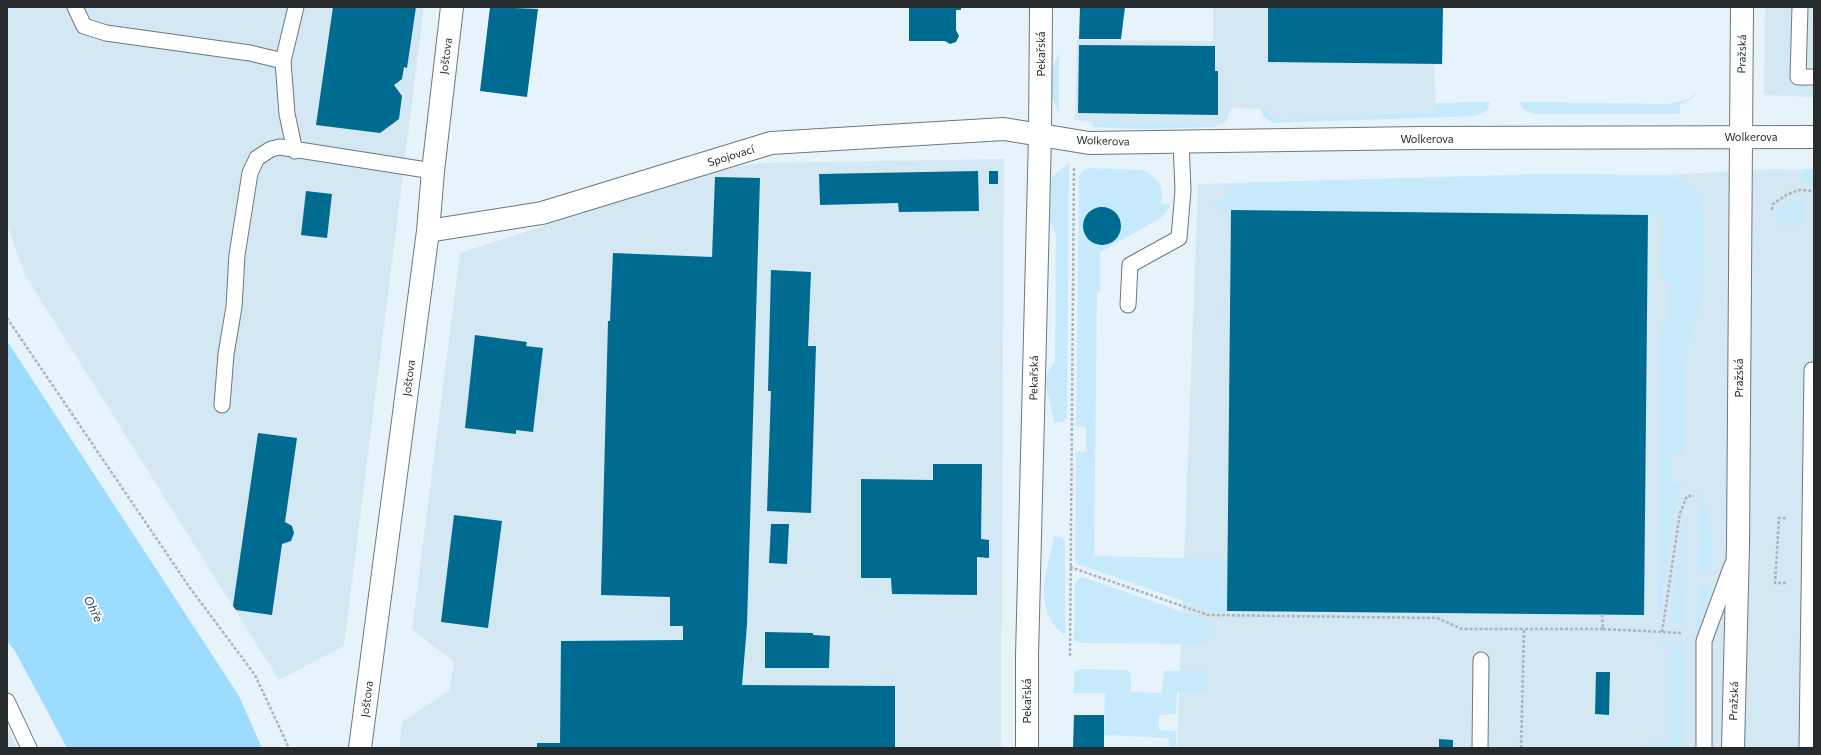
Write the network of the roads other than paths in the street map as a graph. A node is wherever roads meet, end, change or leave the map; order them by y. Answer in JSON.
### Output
{"nodes":[{"id":1,"x":75,"y":7,"type":"edge"},
{"id":2,"x":296,"y":7,"type":"edge"},
{"id":3,"x":452,"y":7,"type":"edge"},
{"id":4,"x":1042,"y":7,"type":"edge"},
{"id":5,"x":1742,"y":7,"type":"edge"},
{"id":6,"x":1800,"y":7,"type":"edge"},
{"id":7,"x":283,"y":61,"type":"junction"},
{"id":8,"x":1814,"y":77,"type":"edge"},
{"id":9,"x":1040,"y":135,"type":"junction"},
{"id":10,"x":1741,"y":136,"type":"junction"},
{"id":11,"x":1814,"y":137,"type":"edge"},
{"id":12,"x":1181,"y":142,"type":"junction"},
{"id":13,"x":295,"y":151,"type":"junction"},
{"id":14,"x":433,"y":171,"type":"junction"},
{"id":15,"x":428,"y":231,"type":"junction"},
{"id":16,"x":1128,"y":305,"type":"dead end"},
{"id":17,"x":1814,"y":370,"type":"edge"},
{"id":18,"x":222,"y":405,"type":"dead end"},
{"id":19,"x":1738,"y":545,"type":"junction"},
{"id":20,"x":1481,"y":660,"type":"dead end"},
{"id":21,"x":7,"y":701,"type":"edge"},
{"id":22,"x":29,"y":748,"type":"edge"},
{"id":23,"x":360,"y":748,"type":"edge"},
{"id":24,"x":1027,"y":748,"type":"edge"},
{"id":25,"x":1480,"y":748,"type":"edge"},
{"id":26,"x":1704,"y":748,"type":"edge"},
{"id":27,"x":1733,"y":748,"type":"edge"},
{"id":28,"x":1807,"y":748,"type":"edge"}],
"edges":[{"from":1,"to":7,"type":"lane"},
{"from":2,"to":7,"type":"lane"},
{"from":3,"to":14,"type":"street","name":"Joštova"},
{"from":4,"to":9,"type":"street","name":"Pekařská"},
{"from":5,"to":10,"type":"street","name":"Pražská"},
{"from":6,"to":8,"type":"lane"},
{"from":7,"to":13,"type":"lane"},
{"from":9,"to":12,"type":"street","name":"Wolkerova"},
{"from":9,"to":15,"type":"street","name":"Spojovací"},
{"from":9,"to":24,"type":"street","name":"Pekařská"},
{"from":10,"to":11,"type":"street","name":"Wolkerova"},
{"from":10,"to":12,"type":"street","name":"Wolkerova"},
{"from":10,"to":19,"type":"street","name":"Pražská"},
{"from":12,"to":16,"type":"lane"},
{"from":13,"to":14,"type":"lane"},
{"from":13,"to":18,"type":"lane"},
{"from":14,"to":15,"type":"street","name":"Joštova"},
{"from":15,"to":23,"type":"street","name":"Joštova"},
{"from":17,"to":28,"type":"lane"},
{"from":19,"to":26,"type":"lane"},
{"from":19,"to":27,"type":"street","name":"Pražská"},
{"from":20,"to":25,"type":"lane"},
{"from":21,"to":22,"type":"lane"}]}
